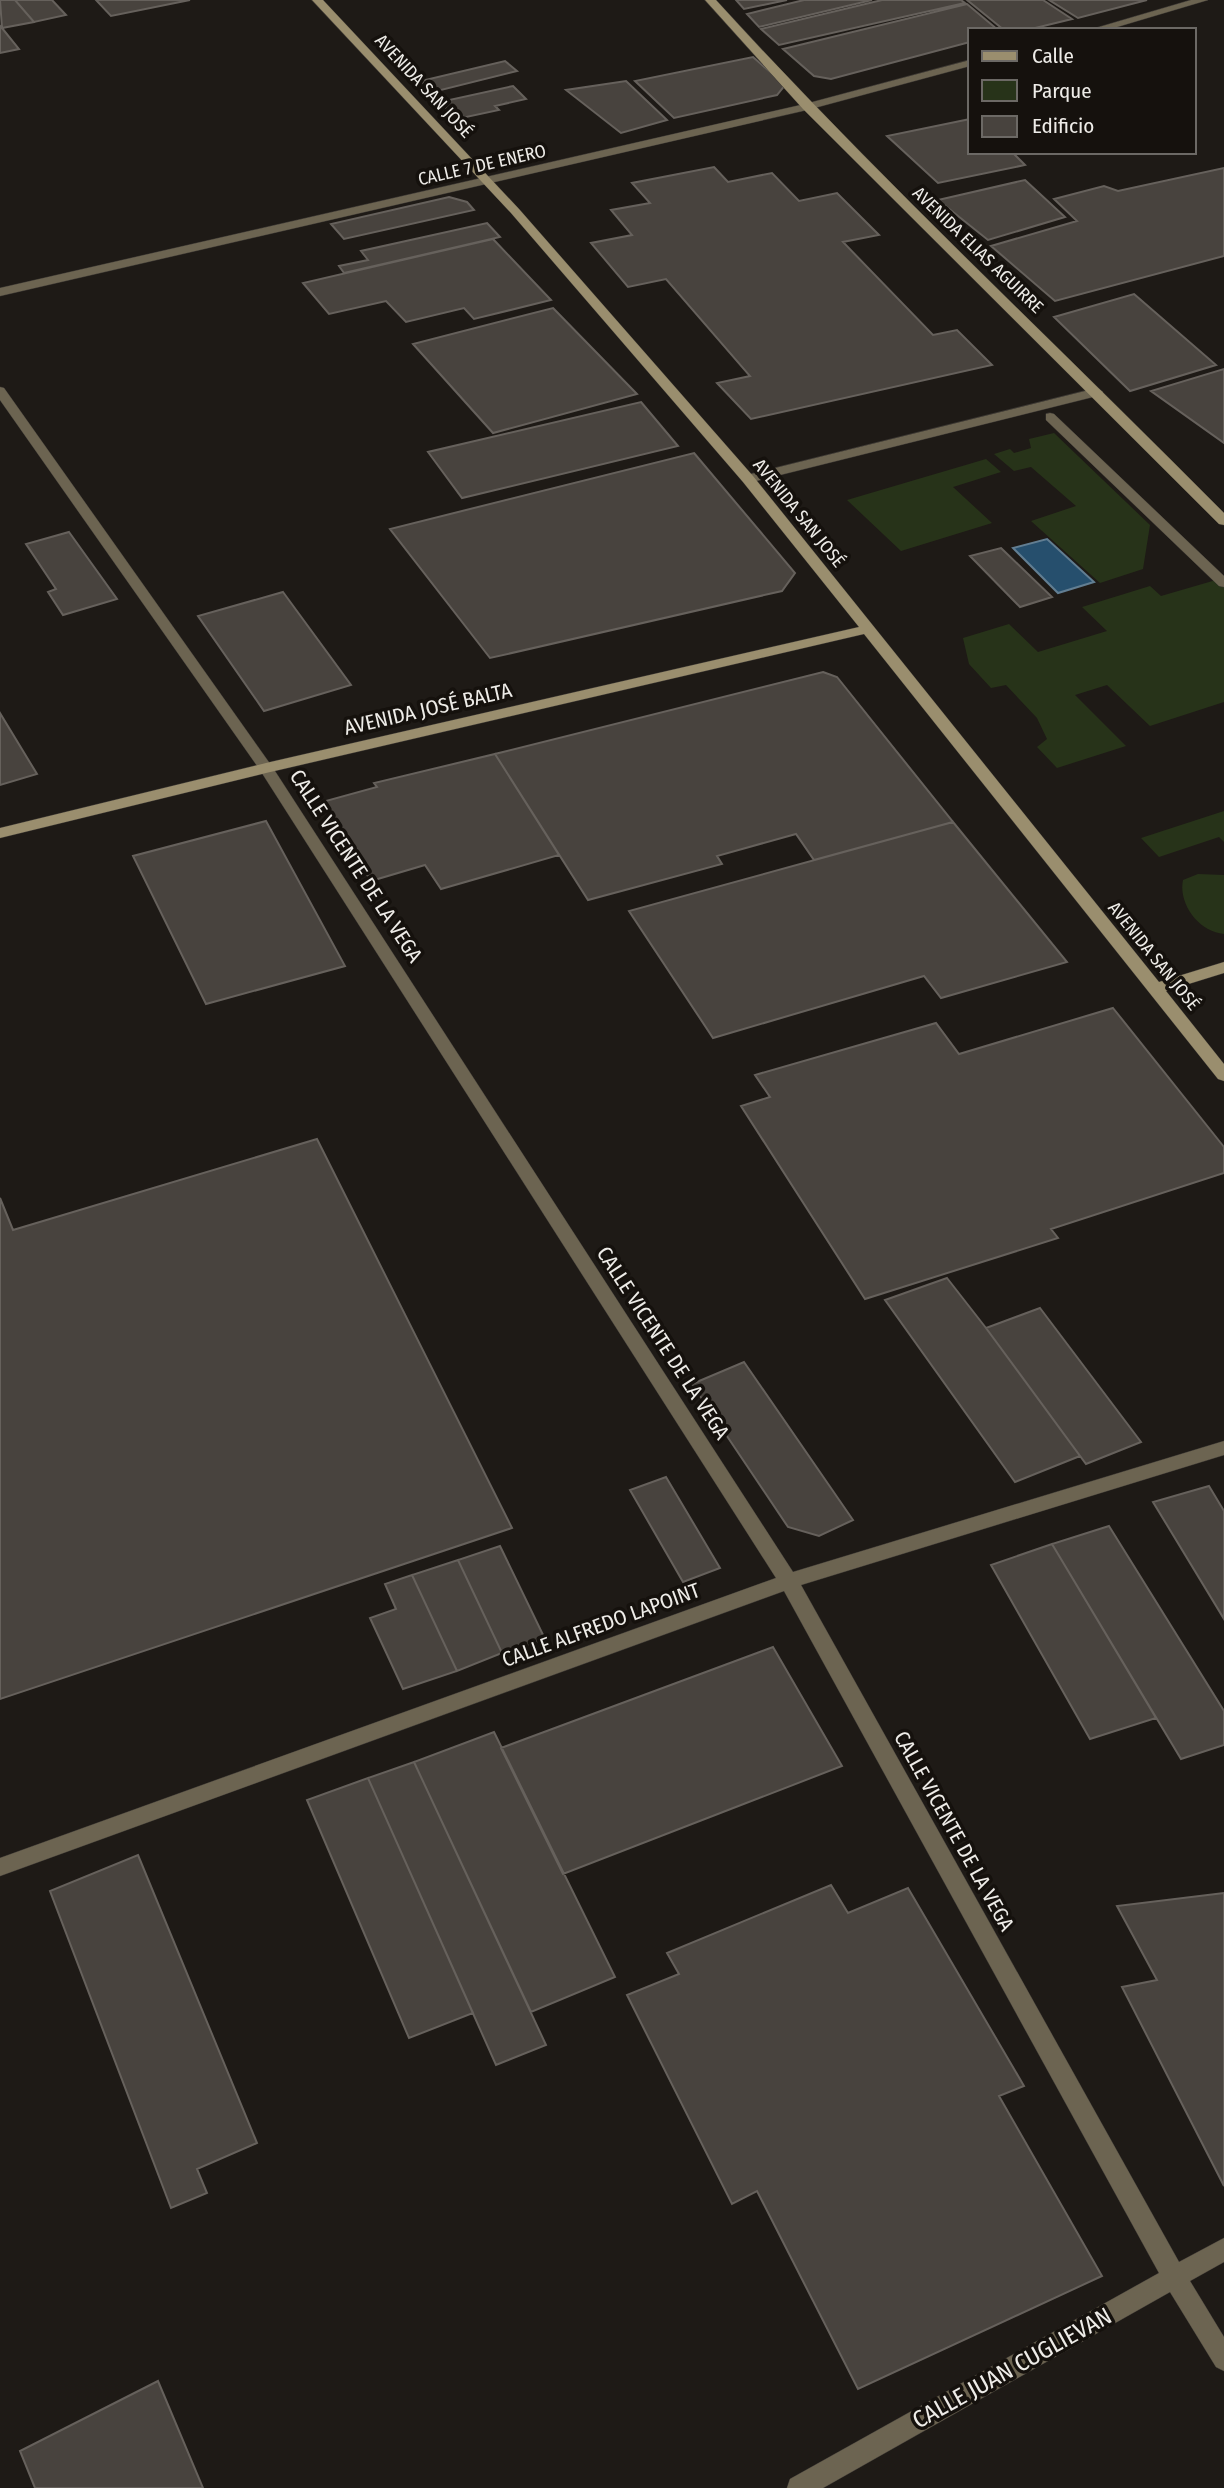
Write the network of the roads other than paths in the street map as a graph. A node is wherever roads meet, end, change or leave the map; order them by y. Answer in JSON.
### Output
{"nodes":[{"id":1,"x":317,"y":0,"type":"edge"},
{"id":2,"x":710,"y":0,"type":"edge"},
{"id":3,"x":1203,"y":0,"type":"edge"},
{"id":4,"x":1101,"y":28,"type":"edge"},
{"id":5,"x":968,"y":64,"type":"edge"},
{"id":6,"x":807,"y":107,"type":"junction"},
{"id":7,"x":489,"y":182,"type":"junction"},
{"id":8,"x":0,"y":292,"type":"edge"},
{"id":9,"x":0,"y":391,"type":"edge"},
{"id":10,"x":1097,"y":391,"type":"junction"},
{"id":11,"x":1049,"y":417,"type":"dead end"},
{"id":12,"x":748,"y":479,"type":"junction"},
{"id":13,"x":1224,"y":521,"type":"edge"},
{"id":14,"x":1224,"y":583,"type":"edge"},
{"id":15,"x":867,"y":629,"type":"junction"},
{"id":16,"x":265,"y":768,"type":"junction"},
{"id":17,"x":0,"y":833,"type":"edge"},
{"id":18,"x":1224,"y":967,"type":"edge"},
{"id":19,"x":1156,"y":989,"type":"junction"},
{"id":20,"x":1224,"y":1075,"type":"edge"},
{"id":21,"x":1224,"y":1448,"type":"edge"},
{"id":22,"x":789,"y":1581,"type":"junction"},
{"id":23,"x":0,"y":1867,"type":"edge"},
{"id":24,"x":1224,"y":2249,"type":"edge"},
{"id":25,"x":1174,"y":2276,"type":"junction"},
{"id":26,"x":1224,"y":2359,"type":"edge"},
{"id":27,"x":799,"y":2488,"type":"edge"}],
"edges":[{"from":1,"to":7,"type":"main road","name":"AVENIDA SAN JOSÉ"},
{"from":2,"to":6,"type":"main road","name":"AVENIDA ELIAS AGUIRRE"},
{"from":3,"to":4,"type":"street"},
{"from":5,"to":6,"type":"street","name":"CALLE 7 DE ENERO"},
{"from":6,"to":7,"type":"street","name":"CALLE 7 DE ENERO"},
{"from":6,"to":10,"type":"main road","name":"AVENIDA ELIAS AGUIRRE"},
{"from":7,"to":8,"type":"street","name":"CALLE 7 DE ENERO"},
{"from":7,"to":12,"type":"main road","name":"AVENIDA SAN JOSÉ"},
{"from":9,"to":16,"type":"street","name":"CALLE VICENTE DE LA VEGA"},
{"from":10,"to":12,"type":"street"},
{"from":10,"to":13,"type":"main road","name":"AVENIDA ELIAS AGUIRRE"},
{"from":11,"to":14,"type":"street"},
{"from":12,"to":15,"type":"main road","name":"AVENIDA SAN JOSÉ"},
{"from":15,"to":16,"type":"main road","name":"AVENIDA JOSÉ BALTA"},
{"from":15,"to":19,"type":"main road","name":"AVENIDA SAN JOSÉ"},
{"from":16,"to":17,"type":"main road","name":"AVENIDA JOSÉ BALTA"},
{"from":16,"to":22,"type":"street","name":"CALLE VICENTE DE LA VEGA"},
{"from":18,"to":19,"type":"main road"},
{"from":19,"to":20,"type":"main road","name":"AVENIDA SAN JOSÉ"},
{"from":21,"to":22,"type":"street","name":"CALLE ALFREDO LAPOINT"},
{"from":22,"to":23,"type":"street","name":"CALLE ALFREDO LAPOINT"},
{"from":22,"to":25,"type":"street","name":"CALLE VICENTE DE LA VEGA"},
{"from":24,"to":25,"type":"street","name":"CALLE JUAN CUGLIEVAN"},
{"from":25,"to":26,"type":"street","name":"CALLE VICENTE DE LA VEGA"},
{"from":25,"to":27,"type":"street","name":"CALLE JUAN CUGLIEVAN"}]}
